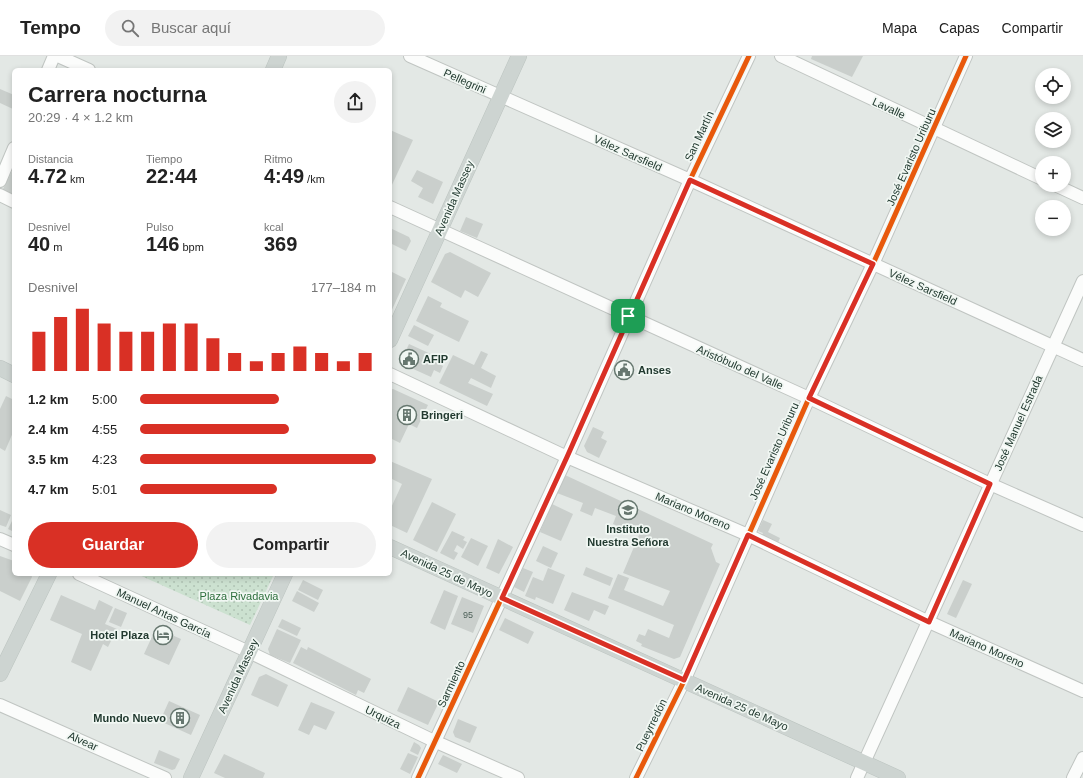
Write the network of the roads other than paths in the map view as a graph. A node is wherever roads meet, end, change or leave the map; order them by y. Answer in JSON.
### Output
{"nodes":[{"id":1,"x":54,"y":56,"type":"edge"},
{"id":2,"x":58,"y":56,"type":"edge"},
{"id":3,"x":279,"y":56,"type":"edge"},
{"id":4,"x":410,"y":56,"type":"edge"},
{"id":5,"x":519,"y":56,"type":"edge"},
{"id":6,"x":749,"y":56,"type":"edge"},
{"id":7,"x":780,"y":56,"type":"edge"},
{"id":8,"x":966,"y":56,"type":"edge"},
{"id":9,"x":49,"y":68,"type":"edge"},
{"id":10,"x":85,"y":68,"type":"edge"},
{"id":11,"x":274,"y":68,"type":"edge"},
{"id":12,"x":499,"y":96,"type":"junction"},
{"id":13,"x":934,"y":129,"type":"junction"},
{"id":14,"x":12,"y":153,"type":"edge"},
{"id":15,"x":1035,"y":176,"type":"edge"},
{"id":16,"x":690,"y":180,"type":"junction"},
{"id":17,"x":0,"y":181,"type":"edge"},
{"id":18,"x":1071,"y":192,"type":"edge"},
{"id":19,"x":0,"y":195,"type":"edge"},
{"id":20,"x":1083,"y":198,"type":"edge"},
{"id":21,"x":12,"y":201,"type":"edge"},
{"id":22,"x":392,"y":208,"type":"edge"},
{"id":23,"x":441,"y":230,"type":"junction"},
{"id":24,"x":873,"y":264,"type":"junction"},
{"id":25,"x":1083,"y":282,"type":"edge"},
{"id":26,"x":628,"y":316,"type":"junction"},
{"id":27,"x":392,"y":336,"type":"edge"},
{"id":28,"x":1053,"y":345,"type":"junction"},
{"id":29,"x":1083,"y":360,"type":"edge"},
{"id":30,"x":0,"y":368,"type":"edge"},
{"id":31,"x":12,"y":374,"type":"edge"},
{"id":32,"x":392,"y":375,"type":"edge"},
{"id":33,"x":809,"y":398,"type":"junction"},
{"id":34,"x":567,"y":457,"type":"junction"},
{"id":35,"x":990,"y":484,"type":"junction"},
{"id":36,"x":1083,"y":525,"type":"edge"},
{"id":37,"x":748,"y":535,"type":"junction"},
{"id":38,"x":0,"y":539,"type":"edge"},
{"id":39,"x":12,"y":544,"type":"edge"},
{"id":40,"x":392,"y":548,"type":"edge"},
{"id":41,"x":48,"y":576,"type":"edge"},
{"id":42,"x":83,"y":576,"type":"edge"},
{"id":43,"x":284,"y":576,"type":"edge"},
{"id":44,"x":502,"y":598,"type":"junction"},
{"id":45,"x":929,"y":622,"type":"junction"},
{"id":46,"x":249,"y":652,"type":"junction"},
{"id":47,"x":0,"y":674,"type":"edge"},
{"id":48,"x":684,"y":680,"type":"junction"},
{"id":49,"x":1083,"y":691,"type":"edge"},
{"id":50,"x":0,"y":705,"type":"edge"},
{"id":51,"x":434,"y":741,"type":"junction"},
{"id":52,"x":1083,"y":758,"type":"edge"},
{"id":53,"x":864,"y":763,"type":"junction"},
{"id":54,"x":165,"y":778,"type":"edge"},
{"id":55,"x":191,"y":778,"type":"edge"},
{"id":56,"x":418,"y":778,"type":"edge"},
{"id":57,"x":518,"y":778,"type":"edge"},
{"id":58,"x":636,"y":778,"type":"edge"},
{"id":59,"x":857,"y":778,"type":"edge"},
{"id":60,"x":898,"y":778,"type":"edge"},
{"id":61,"x":1073,"y":778,"type":"edge"}],
"edges":[{"from":1,"to":9,"type":"street"},
{"from":2,"to":10,"type":"street"},
{"from":3,"to":11,"type":"main road"},
{"from":4,"to":12,"type":"street","name":"Pellegrini"},
{"from":5,"to":12,"type":"main road","name":"Avenida Massey"},
{"from":6,"to":16,"type":"street","name":"San Martín"},
{"from":7,"to":13,"type":"street","name":"Lavalle"},
{"from":8,"to":13,"type":"street","name":"José Evaristo Uriburu"},
{"from":12,"to":16,"type":"street","name":"Vélez Sarsfield"},
{"from":12,"to":23,"type":"main road","name":"Avenida Massey"},
{"from":13,"to":15,"type":"street","name":"Lavalle"},
{"from":13,"to":24,"type":"street","name":"José Evaristo Uriburu"},
{"from":14,"to":17,"type":"street"},
{"from":16,"to":24,"type":"street","name":"Vélez Sarsfield"},
{"from":16,"to":26,"type":"street","name":"San Martín"},
{"from":18,"to":20,"type":"street"},
{"from":19,"to":21,"type":"street"},
{"from":22,"to":23,"type":"street","name":"Aristóbulo del Valle"},
{"from":23,"to":26,"type":"street","name":"Aristóbulo del Valle"},
{"from":23,"to":27,"type":"main road","name":"Avenida Massey"},
{"from":24,"to":28,"type":"street","name":"Vélez Sarsfield"},
{"from":24,"to":33,"type":"street","name":"José Evaristo Uriburu"},
{"from":25,"to":28,"type":"street","name":"José Manuel Estrada"},
{"from":26,"to":33,"type":"street","name":"Aristóbulo del Valle"},
{"from":26,"to":34,"type":"street","name":"San Martín"},
{"from":28,"to":29,"type":"street","name":"Vélez Sarsfield"},
{"from":28,"to":35,"type":"street","name":"José Manuel Estrada"},
{"from":30,"to":31,"type":"main road"},
{"from":32,"to":34,"type":"street","name":"Mariano Moreno"},
{"from":33,"to":35,"type":"street","name":"Aristóbulo del Valle"},
{"from":33,"to":37,"type":"street","name":"José Evaristo Uriburu"},
{"from":34,"to":37,"type":"street","name":"Mariano Moreno"},
{"from":34,"to":44,"type":"street","name":"San Martín"},
{"from":35,"to":36,"type":"street","name":"Aristóbulo del Valle"},
{"from":35,"to":45,"type":"street","name":"José Manuel Estrada"},
{"from":37,"to":45,"type":"street","name":"Mariano Moreno"},
{"from":37,"to":48,"type":"street","name":"José Evaristo Uriburu"},
{"from":38,"to":39,"type":"street"},
{"from":40,"to":44,"type":"main road","name":"Avenida 25 de Mayo"},
{"from":41,"to":47,"type":"main road"},
{"from":42,"to":46,"type":"street","name":"Manuel Antas García"},
{"from":43,"to":46,"type":"main road","name":"Avenida Massey"},
{"from":44,"to":48,"type":"main road","name":"Avenida 25 de Mayo"},
{"from":44,"to":51,"type":"street","name":"Sarmiento"},
{"from":45,"to":49,"type":"street","name":"Mariano Moreno"},
{"from":45,"to":53,"type":"street","name":"José Manuel Estrada"},
{"from":46,"to":51,"type":"street","name":"Urquiza"},
{"from":46,"to":55,"type":"main road","name":"Avenida Massey"},
{"from":48,"to":53,"type":"main road","name":"Avenida 25 de Mayo"},
{"from":48,"to":58,"type":"street","name":"Pueyrredón"},
{"from":50,"to":54,"type":"street","name":"Alvear"},
{"from":51,"to":56,"type":"street","name":"Sarmiento"},
{"from":51,"to":57,"type":"street","name":"Urquiza"},
{"from":52,"to":61,"type":"street"},
{"from":53,"to":59,"type":"street","name":"José Manuel Estrada"},
{"from":53,"to":60,"type":"main road","name":"Avenida 25 de Mayo"}]}
